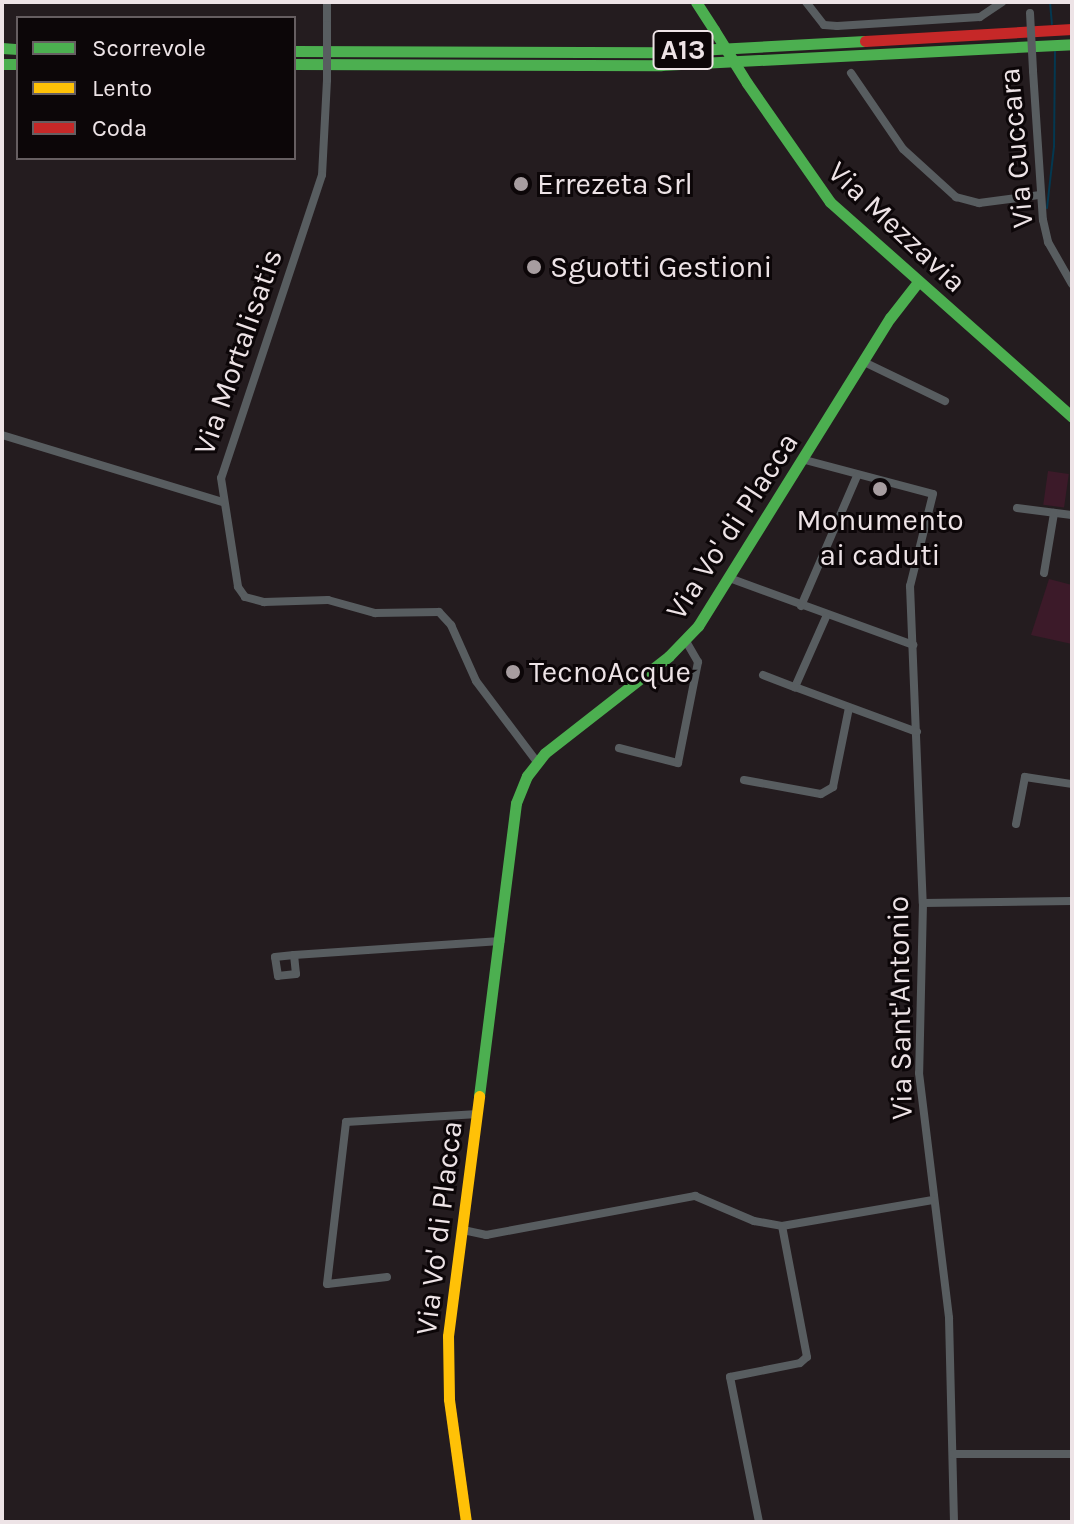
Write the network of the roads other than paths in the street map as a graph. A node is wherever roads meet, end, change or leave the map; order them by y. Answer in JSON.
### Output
{"nodes":[{"id":1,"x":327,"y":2,"type":"edge"},
{"id":2,"x":696,"y":2,"type":"edge"},
{"id":3,"x":806,"y":2,"type":"edge"},
{"id":4,"x":1002,"y":2,"type":"edge"},
{"id":5,"x":1029,"y":2,"type":"edge"},
{"id":6,"x":1072,"y":29,"type":"edge"},
{"id":7,"x":1072,"y":44,"type":"edge"},
{"id":8,"x":296,"y":51,"type":"edge"},
{"id":9,"x":296,"y":64,"type":"edge"},
{"id":10,"x":851,"y":73,"type":"dead end"},
{"id":11,"x":1040,"y":195,"type":"junction"},
{"id":12,"x":918,"y":282,"type":"junction"},
{"id":13,"x":1072,"y":284,"type":"edge"},
{"id":14,"x":864,"y":362,"type":"junction"},
{"id":15,"x":945,"y":401,"type":"dead end"},
{"id":16,"x":1072,"y":417,"type":"edge"},
{"id":17,"x":2,"y":435,"type":"edge"},
{"id":18,"x":805,"y":460,"type":"junction"},
{"id":19,"x":857,"y":476,"type":"junction"},
{"id":20,"x":222,"y":502,"type":"junction"},
{"id":21,"x":1017,"y":508,"type":"dead end"},
{"id":22,"x":1054,"y":513,"type":"junction"},
{"id":23,"x":1072,"y":515,"type":"edge"},
{"id":24,"x":1044,"y":573,"type":"dead end"},
{"id":25,"x":732,"y":579,"type":"junction"},
{"id":26,"x":801,"y":606,"type":"junction"},
{"id":27,"x":826,"y":617,"type":"junction"},
{"id":28,"x":686,"y":641,"type":"junction"},
{"id":29,"x":913,"y":645,"type":"junction"},
{"id":30,"x":763,"y":675,"type":"dead end"},
{"id":31,"x":795,"y":687,"type":"junction"},
{"id":32,"x":849,"y":708,"type":"junction"},
{"id":33,"x":917,"y":732,"type":"junction"},
{"id":34,"x":619,"y":748,"type":"dead end"},
{"id":35,"x":541,"y":757,"type":"junction"},
{"id":36,"x":744,"y":780,"type":"dead end"},
{"id":37,"x":1072,"y":784,"type":"edge"},
{"id":38,"x":1016,"y":824,"type":"dead end"},
{"id":39,"x":1072,"y":901,"type":"edge"},
{"id":40,"x":923,"y":903,"type":"junction"},
{"id":41,"x":502,"y":941,"type":"junction"},
{"id":42,"x":294,"y":955,"type":"dead end"},
{"id":43,"x":478,"y":1114,"type":"junction"},
{"id":44,"x":933,"y":1200,"type":"junction"},
{"id":45,"x":782,"y":1226,"type":"junction"},
{"id":46,"x":463,"y":1230,"type":"junction"},
{"id":47,"x":387,"y":1277,"type":"dead end"},
{"id":48,"x":953,"y":1454,"type":"junction"},
{"id":49,"x":1072,"y":1454,"type":"edge"},
{"id":50,"x":466,"y":1522,"type":"edge"},
{"id":51,"x":759,"y":1522,"type":"edge"},
{"id":52,"x":954,"y":1522,"type":"edge"}],
"edges":[{"from":1,"to":20,"type":"street","name":"Via Mortalisatis","bridge":true},
{"from":2,"to":12,"type":"main road","name":"Via Mezzavia","bridge":true},
{"from":3,"to":4,"type":"street"},
{"from":5,"to":11,"type":"street","name":"Via Cuccara","bridge":true},
{"from":6,"to":8,"type":"main road","number":"A13"},
{"from":7,"to":9,"type":"main road","number":"A13"},
{"from":10,"to":11,"type":"street"},
{"from":11,"to":13,"type":"street","name":"Via Cuccara"},
{"from":12,"to":14,"type":"main road","name":"Via Vo' di Placca"},
{"from":12,"to":16,"type":"main road","name":"Via Mezzavia"},
{"from":14,"to":15,"type":"street"},
{"from":14,"to":18,"type":"main road","name":"Via Vo' di Placca"},
{"from":17,"to":20,"type":"street"},
{"from":18,"to":19,"type":"street"},
{"from":18,"to":25,"type":"main road","name":"Via Vo' di Placca"},
{"from":19,"to":26,"type":"street"},
{"from":19,"to":29,"type":"street","name":"Via Sant'Antonio"},
{"from":20,"to":35,"type":"street","name":"Via Mortalisatis"},
{"from":21,"to":22,"type":"street"},
{"from":22,"to":23,"type":"street"},
{"from":22,"to":24,"type":"street"},
{"from":25,"to":26,"type":"street"},
{"from":25,"to":28,"type":"main road","name":"Via Vo' di Placca"},
{"from":26,"to":27,"type":"street"},
{"from":27,"to":29,"type":"street"},
{"from":27,"to":31,"type":"street"},
{"from":28,"to":34,"type":"street"},
{"from":28,"to":35,"type":"main road","name":"Via Vo' di Placca"},
{"from":29,"to":33,"type":"street","name":"Via Sant'Antonio"},
{"from":30,"to":31,"type":"street"},
{"from":31,"to":32,"type":"street"},
{"from":32,"to":33,"type":"street"},
{"from":32,"to":36,"type":"street"},
{"from":33,"to":40,"type":"street","name":"Via Sant'Antonio"},
{"from":35,"to":41,"type":"main road","name":"Via Vo' di Placca"},
{"from":37,"to":38,"type":"street"},
{"from":39,"to":40,"type":"street"},
{"from":40,"to":44,"type":"street","name":"Via Sant'Antonio"},
{"from":41,"to":42,"type":"street"},
{"from":41,"to":43,"type":"main road","name":"Via Vo' di Placca"},
{"from":43,"to":46,"type":"main road","name":"Via Vo' di Placca"},
{"from":43,"to":47,"type":"street"},
{"from":44,"to":45,"type":"street"},
{"from":44,"to":48,"type":"street","name":"Via Sant'Antonio"},
{"from":45,"to":46,"type":"street"},
{"from":45,"to":51,"type":"street"},
{"from":46,"to":50,"type":"main road","name":"Via Vo' di Placca"},
{"from":48,"to":49,"type":"street"},
{"from":48,"to":52,"type":"street","name":"Via Sant'Antonio"}]}
